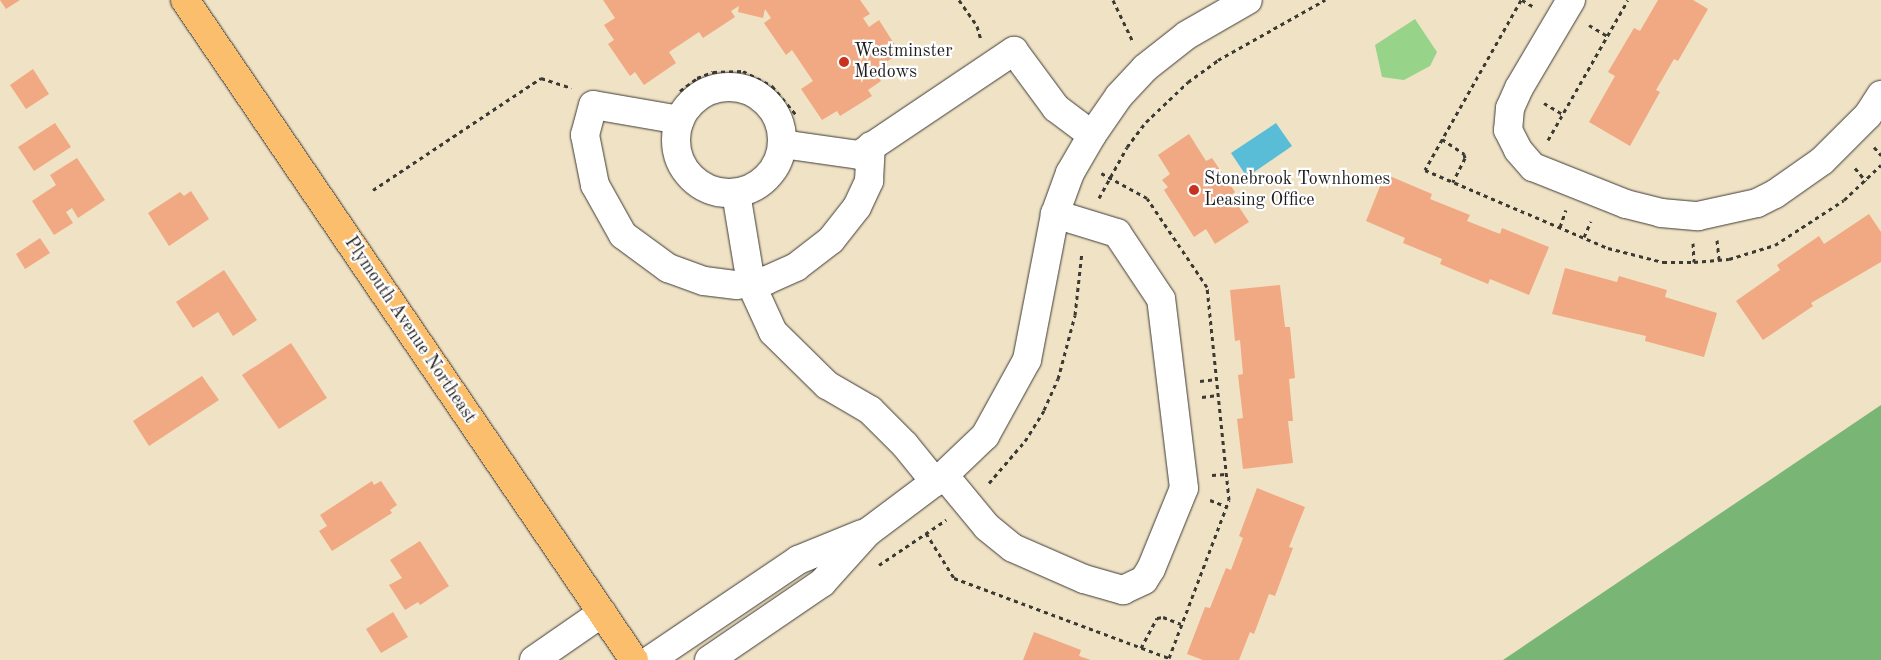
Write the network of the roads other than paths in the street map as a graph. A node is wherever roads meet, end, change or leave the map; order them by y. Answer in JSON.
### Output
{"nodes":[{"id":1,"x":185,"y":0,"type":"edge"},
{"id":2,"x":1248,"y":0,"type":"edge"},
{"id":3,"x":1571,"y":0,"type":"edge"},
{"id":4,"x":1881,"y":95,"type":"edge"},
{"id":5,"x":680,"y":120,"type":"junction"},
{"id":6,"x":1092,"y":134,"type":"junction"},
{"id":7,"x":782,"y":144,"type":"junction"},
{"id":8,"x":871,"y":146,"type":"junction"},
{"id":9,"x":736,"y":193,"type":"junction"},
{"id":10,"x":1055,"y":214,"type":"junction"},
{"id":11,"x":751,"y":284,"type":"junction"},
{"id":12,"x":939,"y":479,"type":"junction"},
{"id":13,"x":868,"y":532,"type":"junction"},
{"id":14,"x":602,"y":613,"type":"junction"},
{"id":15,"x":534,"y":660,"type":"edge"},
{"id":16,"x":634,"y":660,"type":"edge"},
{"id":17,"x":650,"y":660,"type":"edge"},
{"id":18,"x":709,"y":660,"type":"edge"}],
"edges":[{"from":1,"to":14,"type":"main road","name":"Plymouth Avenue Northeast"},
{"from":2,"to":6,"type":"street"},
{"from":3,"to":4,"type":"street"},
{"from":5,"to":7,"type":"street"},
{"from":5,"to":9,"type":"street"},
{"from":5,"to":11,"type":"street"},
{"from":6,"to":8,"type":"street"},
{"from":6,"to":10,"type":"street"},
{"from":7,"to":8,"type":"street"},
{"from":7,"to":9,"type":"street"},
{"from":8,"to":11,"type":"street"},
{"from":9,"to":11,"type":"street"},
{"from":10,"to":12,"type":"street"},
{"from":10,"to":12,"type":"street"},
{"from":11,"to":12,"type":"street"},
{"from":12,"to":13,"type":"street"},
{"from":13,"to":17,"type":"street"},
{"from":13,"to":18,"type":"street"},
{"from":14,"to":15,"type":"street"},
{"from":14,"to":16,"type":"main road","name":"Plymouth Avenue Northeast"}]}
